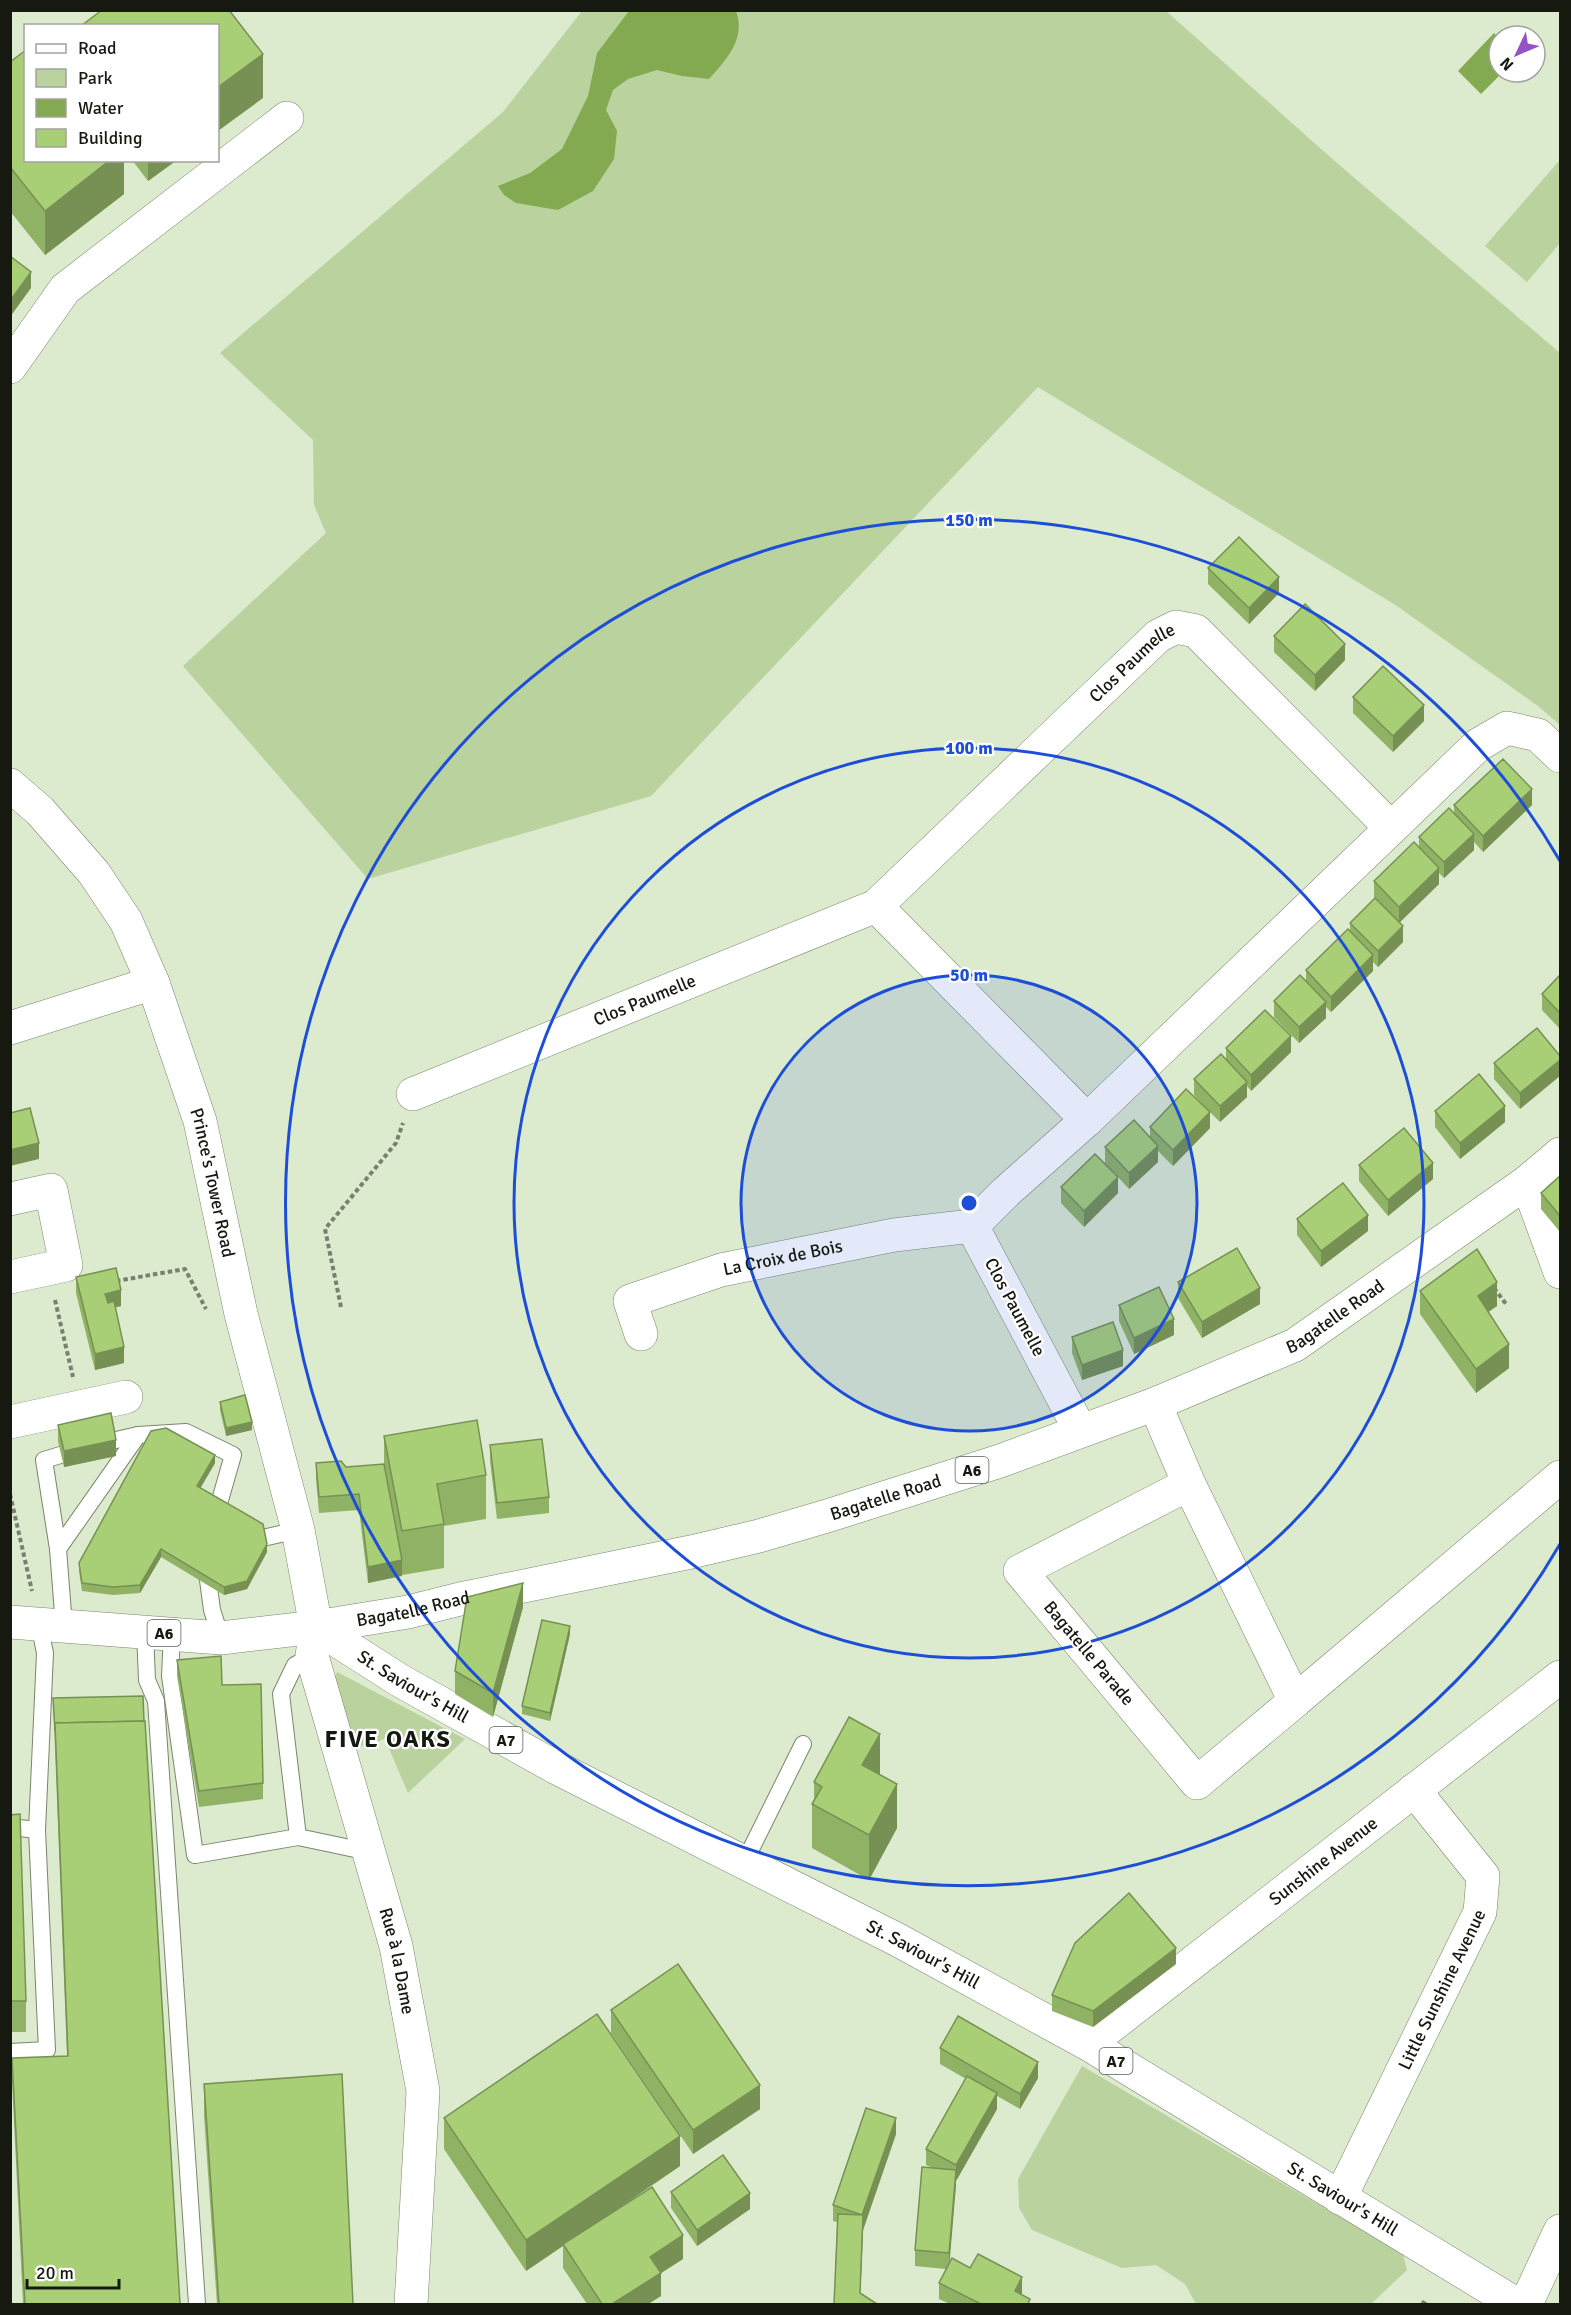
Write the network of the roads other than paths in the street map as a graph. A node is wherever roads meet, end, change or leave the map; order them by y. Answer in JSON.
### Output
{"nodes":[{"id":1,"x":286,"y":118,"type":"dead end"},
{"id":2,"x":10,"y":367,"type":"edge"},
{"id":3,"x":1560,"y":756,"type":"edge"},
{"id":4,"x":10,"y":785,"type":"edge"},
{"id":5,"x":1391,"y":828,"type":"junction"},
{"id":6,"x":876,"y":906,"type":"junction"},
{"id":7,"x":153,"y":983,"type":"junction"},
{"id":8,"x":10,"y":1028,"type":"edge"},
{"id":9,"x":413,"y":1094,"type":"road end"},
{"id":10,"x":1087,"y":1120,"type":"junction"},
{"id":11,"x":1560,"y":1154,"type":"edge"},
{"id":12,"x":1527,"y":1182,"type":"junction"},
{"id":13,"x":10,"y":1198,"type":"edge"},
{"id":14,"x":972,"y":1226,"type":"junction"},
{"id":15,"x":1560,"y":1272,"type":"edge"},
{"id":16,"x":10,"y":1277,"type":"edge"},
{"id":17,"x":641,"y":1334,"type":"dead end"},
{"id":18,"x":126,"y":1397,"type":"dead end"},
{"id":19,"x":1155,"y":1404,"type":"junction"},
{"id":20,"x":10,"y":1422,"type":"edge"},
{"id":21,"x":1080,"y":1430,"type":"junction"},
{"id":22,"x":138,"y":1436,"type":"junction"},
{"id":23,"x":1560,"y":1477,"type":"edge"},
{"id":24,"x":1189,"y":1484,"type":"junction"},
{"id":25,"x":298,"y":1530,"type":"junction"},
{"id":26,"x":216,"y":1545,"type":"junction"},
{"id":27,"x":58,"y":1549,"type":"junction"},
{"id":28,"x":408,"y":1612,"type":"junction"},
{"id":29,"x":38,"y":1624,"type":"edge"},
{"id":30,"x":158,"y":1633,"type":"junction"},
{"id":31,"x":221,"y":1638,"type":"junction"},
{"id":32,"x":314,"y":1642,"type":"junction"},
{"id":33,"x":1560,"y":1677,"type":"edge"},
{"id":34,"x":407,"y":1684,"type":"junction"},
{"id":35,"x":1295,"y":1701,"type":"junction"},
{"id":36,"x":803,"y":1744,"type":"dead end"},
{"id":37,"x":1414,"y":1790,"type":"junction"},
{"id":38,"x":10,"y":1827,"type":"edge"},
{"id":39,"x":38,"y":1830,"type":"junction"},
{"id":40,"x":298,"y":1837,"type":"junction"},
{"id":41,"x":369,"y":1851,"type":"junction"},
{"id":42,"x":744,"y":1863,"type":"junction"},
{"id":43,"x":1088,"y":2044,"type":"junction"},
{"id":44,"x":10,"y":2052,"type":"edge"},
{"id":45,"x":1340,"y":2198,"type":"junction"},
{"id":46,"x":1560,"y":2231,"type":"edge"},
{"id":47,"x":197,"y":2304,"type":"edge"},
{"id":48,"x":411,"y":2304,"type":"edge"},
{"id":49,"x":1516,"y":2304,"type":"edge"},
{"id":50,"x":1526,"y":2304,"type":"edge"}],
"edges":[{"from":1,"to":2,"type":"street"},
{"from":3,"to":5,"type":"street"},
{"from":4,"to":7,"type":"street","name":"Prince's Tower Road"},
{"from":5,"to":6,"type":"street","name":"Clos Paumelle"},
{"from":5,"to":10,"type":"street"},
{"from":6,"to":9,"type":"street","name":"Clos Paumelle"},
{"from":6,"to":10,"type":"street"},
{"from":7,"to":8,"type":"street"},
{"from":7,"to":25,"type":"street","name":"Prince's Tower Road"},
{"from":10,"to":14,"type":"street"},
{"from":11,"to":12,"type":"street","name":"Bagatelle Road","number":"A6"},
{"from":12,"to":15,"type":"street"},
{"from":12,"to":19,"type":"street","name":"Bagatelle Road","number":"A6"},
{"from":13,"to":16,"type":"street"},
{"from":14,"to":17,"type":"street","name":"La Croix de Bois"},
{"from":14,"to":21,"type":"street","name":"Clos Paumelle"},
{"from":18,"to":20,"type":"street"},
{"from":19,"to":21,"type":"street","name":"Bagatelle Road","number":"A6"},
{"from":19,"to":24,"type":"street"},
{"from":21,"to":28,"type":"street","name":"Bagatelle Road","number":"A6"},
{"from":22,"to":26,"type":"lane"},
{"from":22,"to":27,"type":"lane"},
{"from":22,"to":27,"type":"lane"},
{"from":23,"to":35,"type":"street","name":"Bagatelle Parade"},
{"from":24,"to":35,"type":"street"},
{"from":24,"to":35,"type":"street","name":"Bagatelle Parade"},
{"from":25,"to":26,"type":"lane"},
{"from":25,"to":32,"type":"street","name":"Prince's Tower Road"},
{"from":26,"to":31,"type":"lane"},
{"from":27,"to":29,"type":"lane"},
{"from":28,"to":32,"type":"street","name":"Bagatelle Road","number":"A6"},
{"from":28,"to":34,"type":"street"},
{"from":29,"to":30,"type":"street","number":"A6"},
{"from":29,"to":39,"type":"lane"},
{"from":30,"to":31,"type":"street","number":"A6"},
{"from":30,"to":40,"type":"lane"},
{"from":30,"to":47,"type":"lane"},
{"from":31,"to":32,"type":"street","number":"A6"},
{"from":32,"to":34,"type":"street","name":"St. Saviour's Hill","number":"A7"},
{"from":32,"to":40,"type":"lane"},
{"from":32,"to":41,"type":"street","name":"Rue à la Dame"},
{"from":33,"to":37,"type":"street","name":"Sunshine Avenue"},
{"from":34,"to":42,"type":"street","name":"St. Saviour's Hill","number":"A7"},
{"from":36,"to":42,"type":"lane"},
{"from":37,"to":43,"type":"street","name":"Sunshine Avenue"},
{"from":37,"to":45,"type":"street","name":"Little Sunshine Avenue"},
{"from":38,"to":39,"type":"lane"},
{"from":39,"to":44,"type":"lane"},
{"from":40,"to":41,"type":"lane"},
{"from":41,"to":48,"type":"street","name":"Rue à la Dame"},
{"from":42,"to":43,"type":"street","name":"St. Saviour's Hill","number":"A7"},
{"from":43,"to":45,"type":"street","name":"St. Saviour's Hill","number":"A7"},
{"from":45,"to":49,"type":"street","name":"St. Saviour's Hill","number":"A7"},
{"from":46,"to":50,"type":"street"}]}
